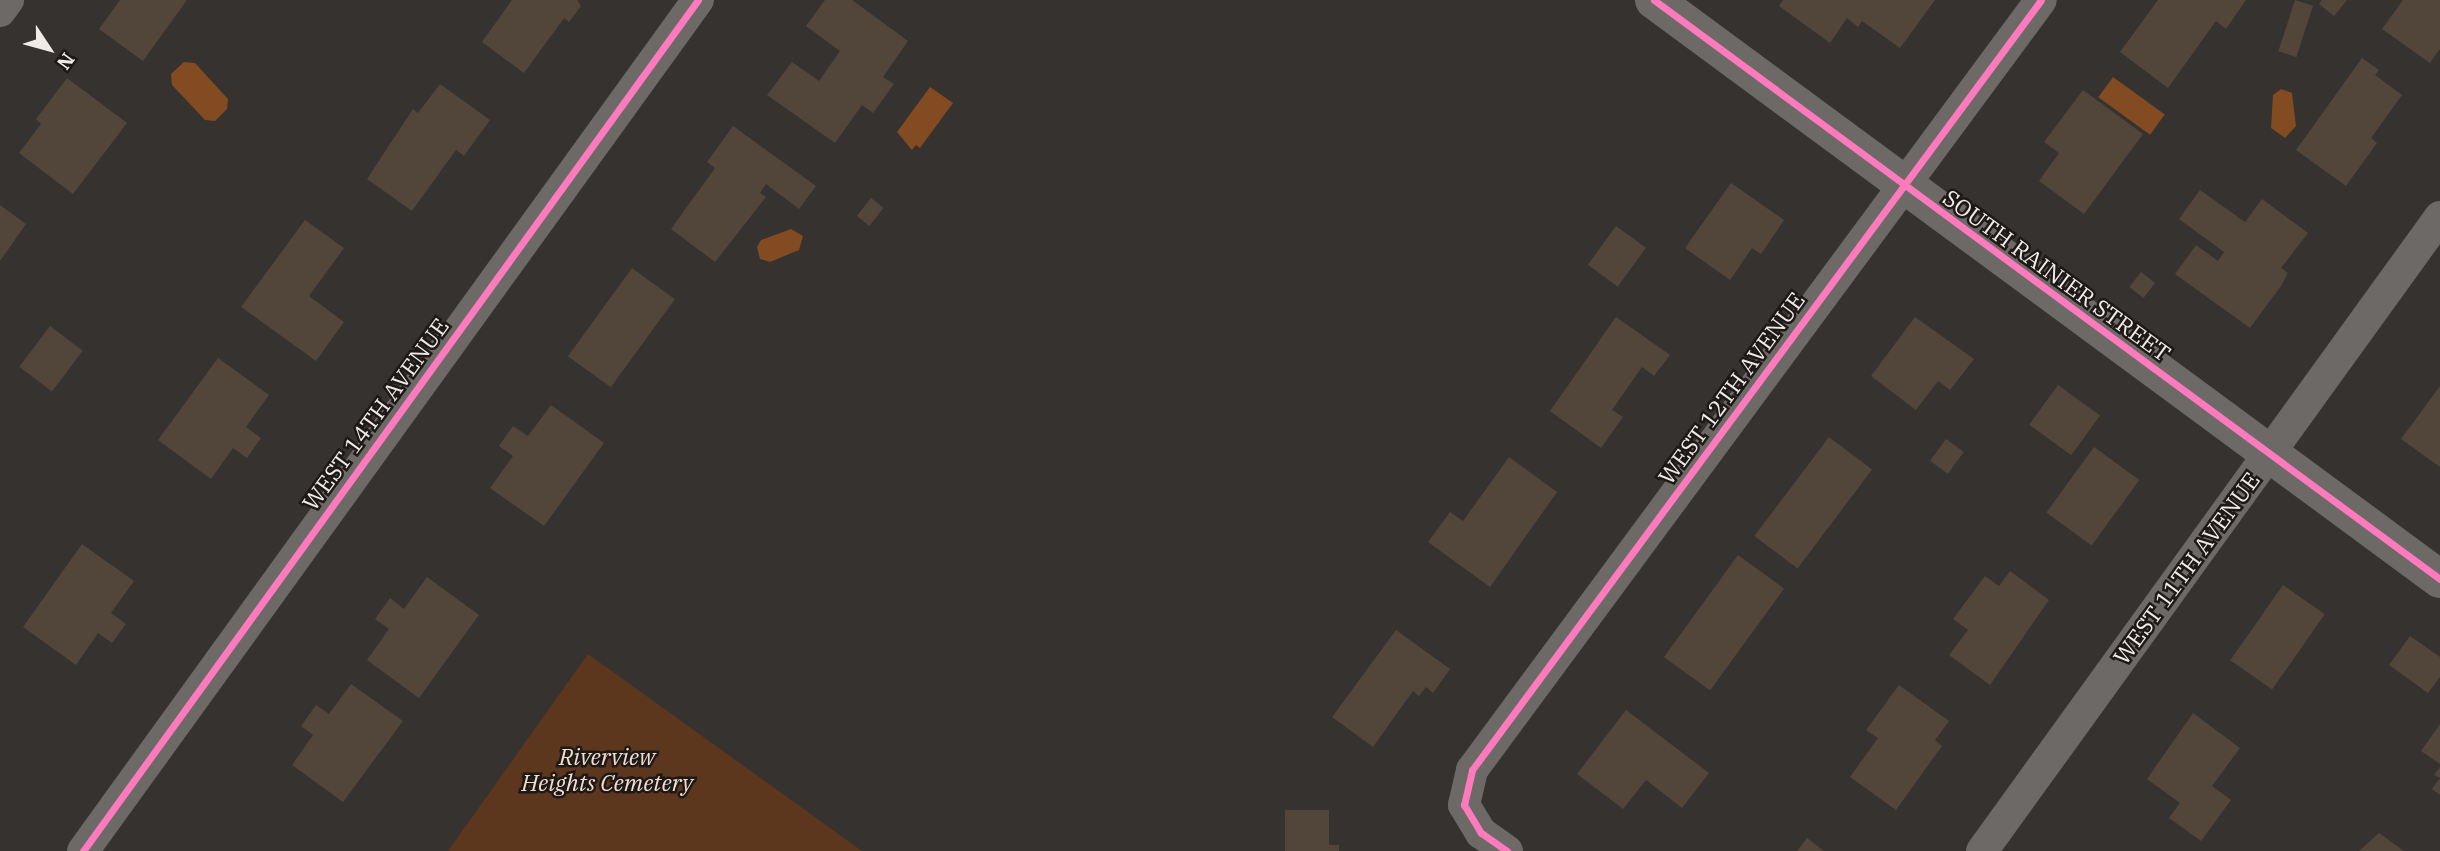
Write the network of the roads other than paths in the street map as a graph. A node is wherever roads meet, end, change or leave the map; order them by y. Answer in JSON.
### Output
{"nodes":[{"id":1,"x":8,"y":0,"type":"edge"},
{"id":2,"x":698,"y":0,"type":"edge"},
{"id":3,"x":1654,"y":0,"type":"edge"},
{"id":4,"x":2041,"y":0,"type":"edge"},
{"id":5,"x":0,"y":11,"type":"edge"},
{"id":6,"x":1904,"y":187,"type":"junction"},
{"id":7,"x":2440,"y":217,"type":"edge"},
{"id":8,"x":2268,"y":453,"type":"junction"},
{"id":9,"x":2440,"y":579,"type":"edge"},
{"id":10,"x":83,"y":851,"type":"edge"},
{"id":11,"x":1507,"y":851,"type":"edge"},
{"id":12,"x":1982,"y":851,"type":"edge"}],
"edges":[{"from":1,"to":5,"type":"street"},
{"from":2,"to":10,"type":"street","name":"WEST 14TH AVENUE"},
{"from":3,"to":6,"type":"street","name":"SOUTH RAINIER STREET"},
{"from":4,"to":6,"type":"street","name":"WEST 12TH AVENUE"},
{"from":6,"to":8,"type":"street","name":"SOUTH RAINIER STREET"},
{"from":6,"to":11,"type":"street","name":"WEST 12TH AVENUE"},
{"from":7,"to":8,"type":"street","name":"WEST 11TH AVENUE"},
{"from":8,"to":9,"type":"street","name":"SOUTH RAINIER STREET"},
{"from":8,"to":12,"type":"street","name":"WEST 11TH AVENUE"}]}
